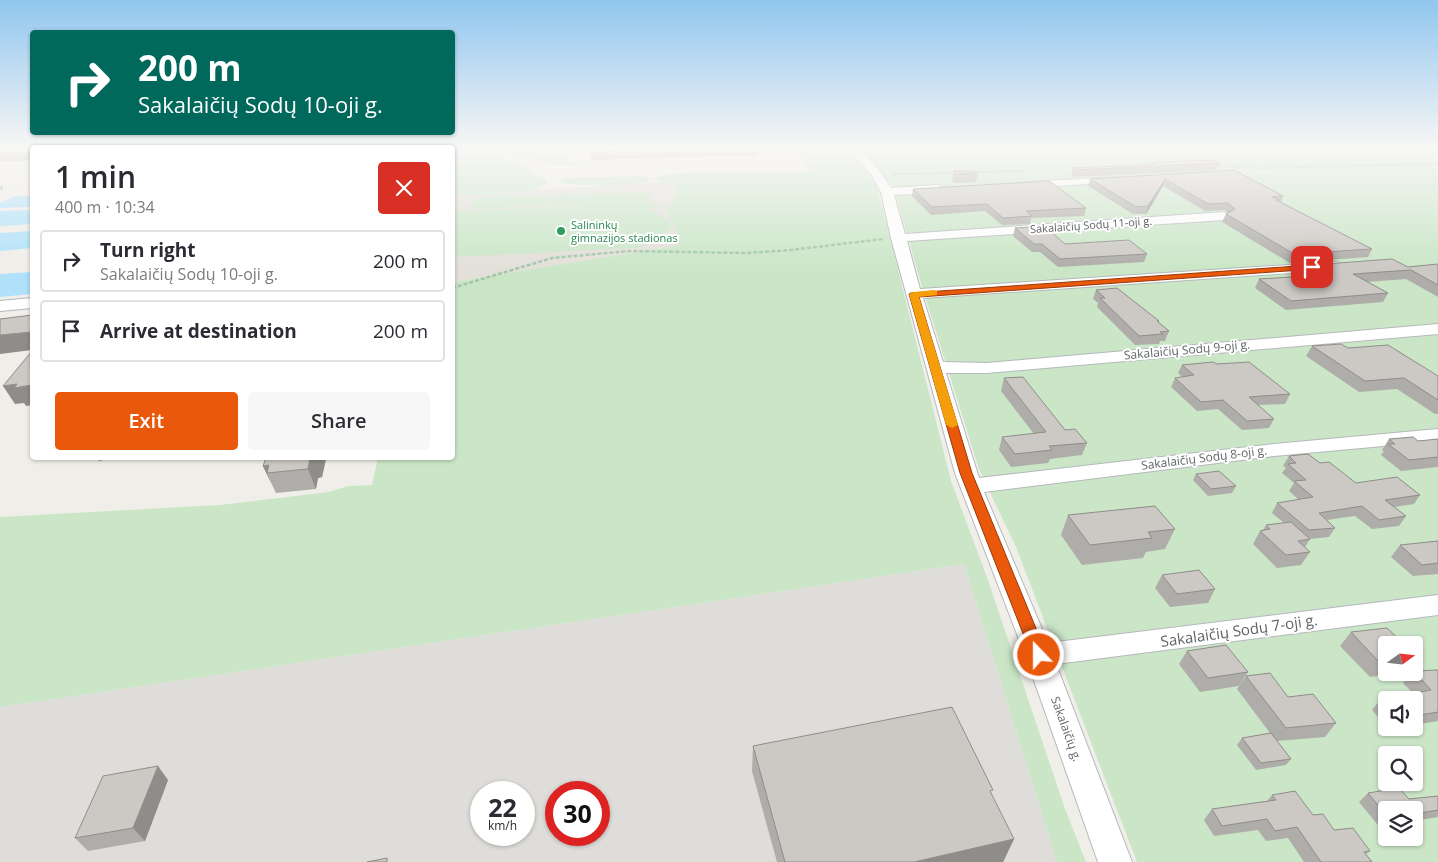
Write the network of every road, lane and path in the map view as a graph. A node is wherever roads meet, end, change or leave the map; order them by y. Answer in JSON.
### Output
{"nodes":[{"id":1,"x":885,"y":188,"type":"edge"},
{"id":2,"x":946,"y":189,"type":"edge"},
{"id":3,"x":887,"y":192,"type":"junction"},
{"id":4,"x":1224,"y":216,"type":"dead end"},
{"id":5,"x":898,"y":238,"type":"junction"},
{"id":6,"x":1350,"y":265,"type":"edge"},
{"id":7,"x":455,"y":287,"type":"edge"},
{"id":8,"x":914,"y":294,"type":"junction"},
{"id":9,"x":30,"y":303,"type":"edge"},
{"id":10,"x":0,"y":306,"type":"edge"},
{"id":11,"x":1438,"y":329,"type":"edge"},
{"id":12,"x":935,"y":367,"type":"junction"},
{"id":13,"x":1438,"y":435,"type":"edge"},
{"id":14,"x":971,"y":486,"type":"junction"},
{"id":15,"x":1438,"y":605,"type":"edge"},
{"id":16,"x":1039,"y":655,"type":"junction"},
{"id":17,"x":1115,"y":862,"type":"edge"}],
"edges":[{"from":1,"to":3,"type":"street","name":"Sakalaičių g."},
{"from":2,"to":3,"type":"street"},
{"from":3,"to":5,"type":"street","name":"Sakalaičių g."},
{"from":4,"to":5,"type":"street","name":"Sakalaičių Sodų 11-oji g."},
{"from":5,"to":7,"type":"path"},
{"from":5,"to":8,"type":"street","name":"Sakalaičių g."},
{"from":6,"to":8,"type":"street"},
{"from":8,"to":12,"type":"street","name":"Sakalaičių g."},
{"from":9,"to":10,"type":"street"},
{"from":11,"to":12,"type":"street","name":"Sakalaičių Sodų 9-oji g."},
{"from":12,"to":14,"type":"street","name":"Sakalaičių g."},
{"from":13,"to":14,"type":"street","name":"Sakalaičių Sodų 8-oji g."},
{"from":14,"to":16,"type":"street","name":"Sakalaičių g."},
{"from":15,"to":16,"type":"street","name":"Sakalaičių Sodų 7-oji g."},
{"from":16,"to":17,"type":"street","name":"Sakalaičių g."}]}
